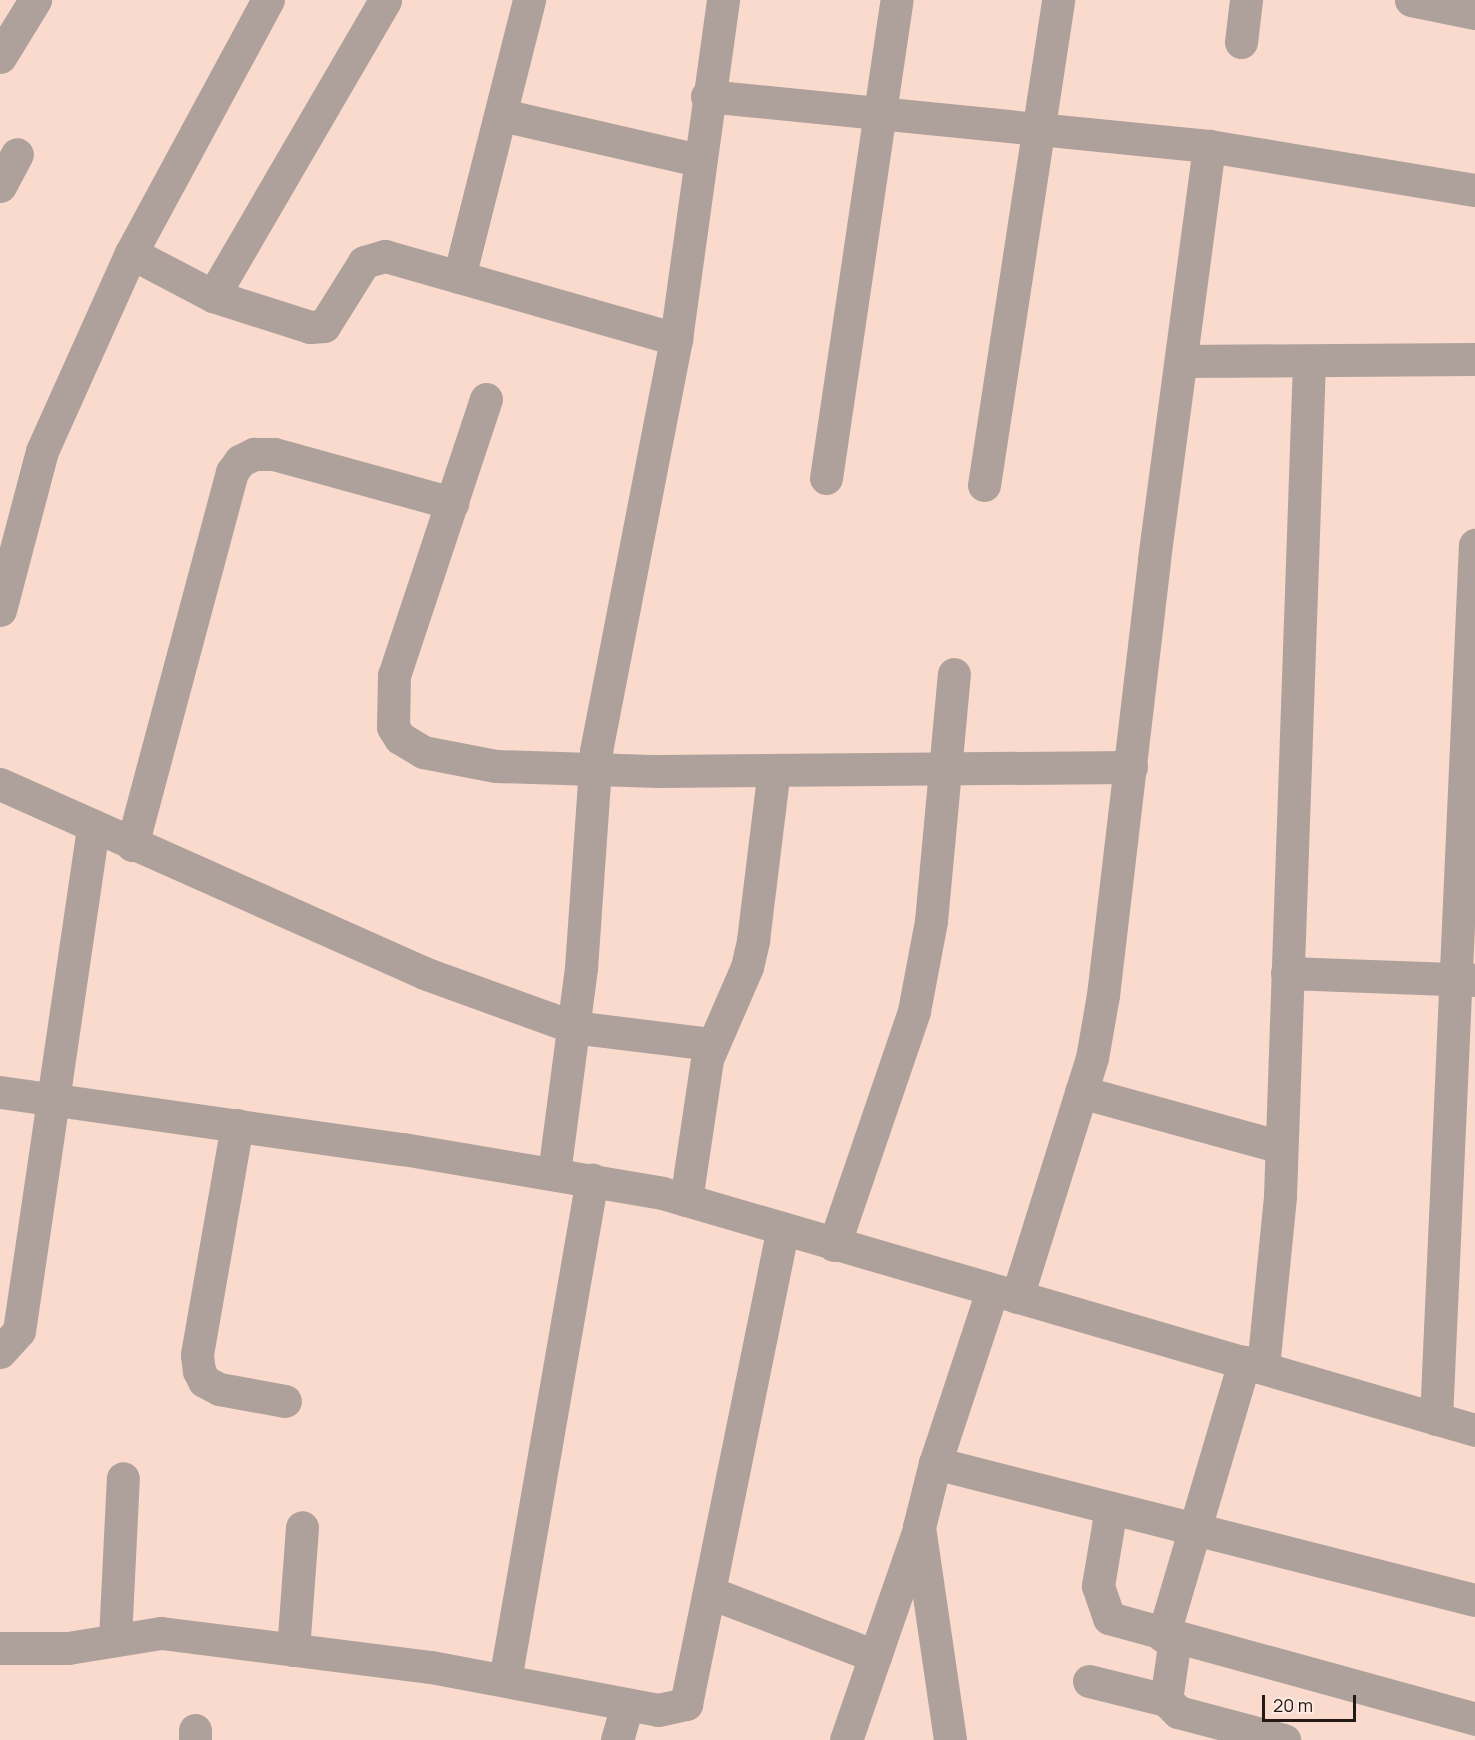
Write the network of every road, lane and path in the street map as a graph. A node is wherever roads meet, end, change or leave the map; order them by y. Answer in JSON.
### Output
{"nodes":[{"id":1,"x":35,"y":0,"type":"edge"},
{"id":2,"x":268,"y":0,"type":"edge"},
{"id":3,"x":385,"y":0,"type":"edge"},
{"id":4,"x":529,"y":0,"type":"edge"},
{"id":5,"x":723,"y":0,"type":"edge"},
{"id":6,"x":897,"y":0,"type":"edge"},
{"id":7,"x":1058,"y":0,"type":"edge"},
{"id":8,"x":1246,"y":0,"type":"edge"},
{"id":9,"x":1411,"y":0,"type":"edge"},
{"id":10,"x":1474,"y":8,"type":"edge"},
{"id":11,"x":1240,"y":42,"type":"dead end"},
{"id":12,"x":0,"y":57,"type":"edge"},
{"id":13,"x":707,"y":96,"type":"junction"},
{"id":14,"x":882,"y":111,"type":"junction"},
{"id":15,"x":502,"y":115,"type":"junction"},
{"id":16,"x":1039,"y":127,"type":"junction"},
{"id":17,"x":1209,"y":146,"type":"junction"},
{"id":18,"x":17,"y":154,"type":"dead end"},
{"id":19,"x":699,"y":160,"type":"junction"},
{"id":20,"x":0,"y":186,"type":"edge"},
{"id":21,"x":1475,"y":190,"type":"edge"},
{"id":22,"x":131,"y":253,"type":"junction"},
{"id":23,"x":459,"y":277,"type":"junction"},
{"id":24,"x":213,"y":296,"type":"junction"},
{"id":25,"x":676,"y":339,"type":"junction"},
{"id":26,"x":1475,"y":359,"type":"edge"},
{"id":27,"x":1182,"y":361,"type":"junction"},
{"id":28,"x":1310,"y":362,"type":"junction"},
{"id":29,"x":486,"y":399,"type":"dead end"},
{"id":30,"x":826,"y":478,"type":"dead end"},
{"id":31,"x":984,"y":485,"type":"dead end"},
{"id":32,"x":452,"y":503,"type":"junction"},
{"id":33,"x":1475,"y":545,"type":"edge"},
{"id":34,"x":0,"y":610,"type":"edge"},
{"id":35,"x":954,"y":675,"type":"dead end"},
{"id":36,"x":1131,"y":767,"type":"junction"},
{"id":37,"x":943,"y":768,"type":"junction"},
{"id":38,"x":594,"y":769,"type":"junction"},
{"id":39,"x":774,"y":770,"type":"junction"},
{"id":40,"x":0,"y":784,"type":"edge"},
{"id":41,"x":93,"y":828,"type":"junction"},
{"id":42,"x":132,"y":845,"type":"junction"},
{"id":43,"x":1287,"y":973,"type":"junction"},
{"id":44,"x":1465,"y":979,"type":"edge"},
{"id":45,"x":573,"y":1027,"type":"junction"},
{"id":46,"x":712,"y":1044,"type":"junction"},
{"id":47,"x":0,"y":1092,"type":"edge"},
{"id":48,"x":1081,"y":1092,"type":"junction"},
{"id":49,"x":51,"y":1099,"type":"junction"},
{"id":50,"x":237,"y":1125,"type":"junction"},
{"id":51,"x":1281,"y":1147,"type":"junction"},
{"id":52,"x":554,"y":1173,"type":"junction"},
{"id":53,"x":592,"y":1179,"type":"junction"},
{"id":54,"x":686,"y":1200,"type":"junction"},
{"id":55,"x":783,"y":1229,"type":"junction"},
{"id":56,"x":834,"y":1245,"type":"junction"},
{"id":57,"x":1004,"y":1294,"type":"junction"},
{"id":58,"x":0,"y":1352,"type":"edge"},
{"id":59,"x":1254,"y":1365,"type":"junction"},
{"id":60,"x":285,"y":1401,"type":"dead end"},
{"id":61,"x":1436,"y":1419,"type":"junction"},
{"id":62,"x":1475,"y":1431,"type":"edge"},
{"id":63,"x":935,"y":1464,"type":"junction"},
{"id":64,"x":123,"y":1478,"type":"dead end"},
{"id":65,"x":1111,"y":1508,"type":"junction"},
{"id":66,"x":302,"y":1527,"type":"dead end"},
{"id":67,"x":919,"y":1527,"type":"junction"},
{"id":68,"x":1192,"y":1531,"type":"junction"},
{"id":69,"x":711,"y":1593,"type":"junction"},
{"id":70,"x":1475,"y":1600,"type":"edge"},
{"id":71,"x":1169,"y":1638,"type":"junction"},
{"id":72,"x":115,"y":1640,"type":"junction"},
{"id":73,"x":0,"y":1648,"type":"edge"},
{"id":74,"x":293,"y":1650,"type":"junction"},
{"id":75,"x":875,"y":1656,"type":"junction"},
{"id":76,"x":505,"y":1680,"type":"junction"},
{"id":77,"x":1089,"y":1681,"type":"dead end"},
{"id":78,"x":1166,"y":1700,"type":"junction"},
{"id":79,"x":627,"y":1705,"type":"junction"},
{"id":80,"x":1475,"y":1719,"type":"edge"},
{"id":81,"x":617,"y":1740,"type":"edge"},
{"id":82,"x":846,"y":1740,"type":"edge"},
{"id":83,"x":950,"y":1740,"type":"edge"},
{"id":84,"x":1284,"y":1740,"type":"edge"}],
"edges":[{"from":1,"to":12,"type":"street"},
{"from":2,"to":22,"type":"street"},
{"from":3,"to":24,"type":"street"},
{"from":4,"to":15,"type":"street"},
{"from":5,"to":13,"type":"street"},
{"from":6,"to":14,"type":"street"},
{"from":7,"to":16,"type":"street"},
{"from":8,"to":11,"type":"street"},
{"from":9,"to":10,"type":"street"},
{"from":13,"to":14,"type":"street"},
{"from":13,"to":19,"type":"street"},
{"from":14,"to":16,"type":"street"},
{"from":14,"to":30,"type":"street"},
{"from":15,"to":19,"type":"street"},
{"from":15,"to":23,"type":"street"},
{"from":16,"to":17,"type":"street"},
{"from":16,"to":31,"type":"street"},
{"from":17,"to":21,"type":"street"},
{"from":17,"to":27,"type":"street"},
{"from":18,"to":20,"type":"street"},
{"from":19,"to":25,"type":"street"},
{"from":22,"to":24,"type":"street"},
{"from":22,"to":34,"type":"street"},
{"from":23,"to":24,"type":"street"},
{"from":23,"to":25,"type":"street"},
{"from":25,"to":38,"type":"street"},
{"from":26,"to":28,"type":"street"},
{"from":27,"to":28,"type":"street"},
{"from":27,"to":36,"type":"street"},
{"from":28,"to":43,"type":"street"},
{"from":29,"to":32,"type":"street"},
{"from":32,"to":38,"type":"street"},
{"from":32,"to":42,"type":"street"},
{"from":33,"to":44,"type":"street"},
{"from":35,"to":37,"type":"street"},
{"from":36,"to":37,"type":"street"},
{"from":36,"to":48,"type":"street"},
{"from":37,"to":39,"type":"street"},
{"from":37,"to":56,"type":"street"},
{"from":38,"to":39,"type":"street"},
{"from":38,"to":45,"type":"street"},
{"from":39,"to":46,"type":"street"},
{"from":40,"to":41,"type":"street"},
{"from":41,"to":42,"type":"street"},
{"from":41,"to":49,"type":"street"},
{"from":42,"to":45,"type":"street"},
{"from":43,"to":44,"type":"street"},
{"from":43,"to":51,"type":"street"},
{"from":44,"to":61,"type":"street"},
{"from":45,"to":46,"type":"street"},
{"from":45,"to":52,"type":"street"},
{"from":46,"to":54,"type":"street"},
{"from":47,"to":49,"type":"street"},
{"from":48,"to":51,"type":"street"},
{"from":48,"to":57,"type":"street"},
{"from":49,"to":50,"type":"street"},
{"from":49,"to":58,"type":"street"},
{"from":50,"to":52,"type":"street"},
{"from":50,"to":60,"type":"street"},
{"from":51,"to":59,"type":"street"},
{"from":52,"to":53,"type":"street"},
{"from":53,"to":54,"type":"street"},
{"from":53,"to":76,"type":"street"},
{"from":54,"to":55,"type":"street"},
{"from":55,"to":56,"type":"street"},
{"from":55,"to":69,"type":"street"},
{"from":56,"to":57,"type":"street"},
{"from":57,"to":59,"type":"street"},
{"from":57,"to":63,"type":"street"},
{"from":59,"to":61,"type":"street"},
{"from":59,"to":68,"type":"street"},
{"from":61,"to":62,"type":"street"},
{"from":63,"to":65,"type":"street"},
{"from":63,"to":67,"type":"street"},
{"from":64,"to":72,"type":"street"},
{"from":65,"to":68,"type":"street"},
{"from":65,"to":71,"type":"street"},
{"from":66,"to":74,"type":"street"},
{"from":67,"to":75,"type":"street"},
{"from":67,"to":83,"type":"street"},
{"from":68,"to":70,"type":"street"},
{"from":68,"to":71,"type":"street"},
{"from":69,"to":75,"type":"street"},
{"from":69,"to":79,"type":"street"},
{"from":71,"to":78,"type":"street"},
{"from":71,"to":80,"type":"street"},
{"from":72,"to":73,"type":"street"},
{"from":72,"to":74,"type":"street"},
{"from":74,"to":76,"type":"street"},
{"from":75,"to":82,"type":"street"},
{"from":76,"to":79,"type":"street"},
{"from":77,"to":78,"type":"street"},
{"from":78,"to":84,"type":"street"},
{"from":79,"to":81,"type":"street"}]}
